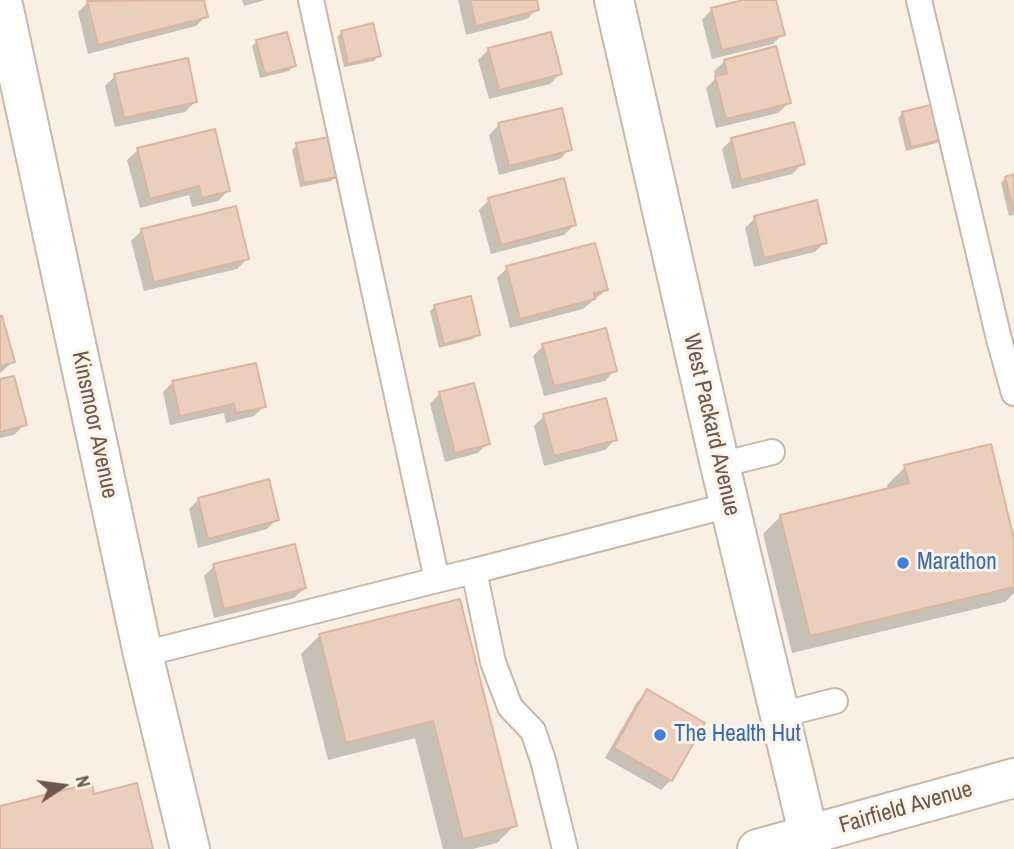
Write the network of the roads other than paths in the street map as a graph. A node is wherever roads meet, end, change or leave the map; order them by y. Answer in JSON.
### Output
{"nodes":[{"id":1,"x":2,"y":0,"type":"edge"},
{"id":2,"x":311,"y":0,"type":"edge"},
{"id":3,"x":614,"y":0,"type":"edge"},
{"id":4,"x":919,"y":0,"type":"edge"},
{"id":5,"x":1014,"y":393,"type":"edge"},
{"id":6,"x":772,"y":452,"type":"dead end"},
{"id":7,"x":720,"y":465,"type":"junction"},
{"id":8,"x":730,"y":505,"type":"junction"},
{"id":9,"x":474,"y":571,"type":"junction"},
{"id":10,"x":437,"y":580,"type":"junction"},
{"id":11,"x":144,"y":654,"type":"junction"},
{"id":12,"x":835,"y":701,"type":"dead end"},
{"id":13,"x":780,"y":715,"type":"junction"},
{"id":14,"x":1014,"y":778,"type":"edge"},
{"id":15,"x":810,"y":842,"type":"edge"},
{"id":16,"x":190,"y":849,"type":"edge"},
{"id":17,"x":565,"y":849,"type":"edge"},
{"id":18,"x":757,"y":849,"type":"edge"}],
"edges":[{"from":1,"to":11,"type":"street","name":"Kinsmoor Avenue"},
{"from":2,"to":10,"type":"lane"},
{"from":3,"to":7,"type":"street","name":"West Packard Avenue"},
{"from":4,"to":5,"type":"lane"},
{"from":6,"to":7,"type":"lane"},
{"from":7,"to":8,"type":"street","name":"West Packard Avenue"},
{"from":8,"to":9,"type":"lane"},
{"from":8,"to":13,"type":"street","name":"West Packard Avenue"},
{"from":9,"to":10,"type":"lane"},
{"from":9,"to":17,"type":"lane"},
{"from":10,"to":11,"type":"lane"},
{"from":11,"to":16,"type":"street","name":"Kinsmoor Avenue"},
{"from":12,"to":13,"type":"lane"},
{"from":13,"to":15,"type":"street","name":"West Packard Avenue"},
{"from":14,"to":15,"type":"street","name":"Fairfield Avenue"},
{"from":15,"to":18,"type":"street","name":"Fairfield Avenue"}]}
